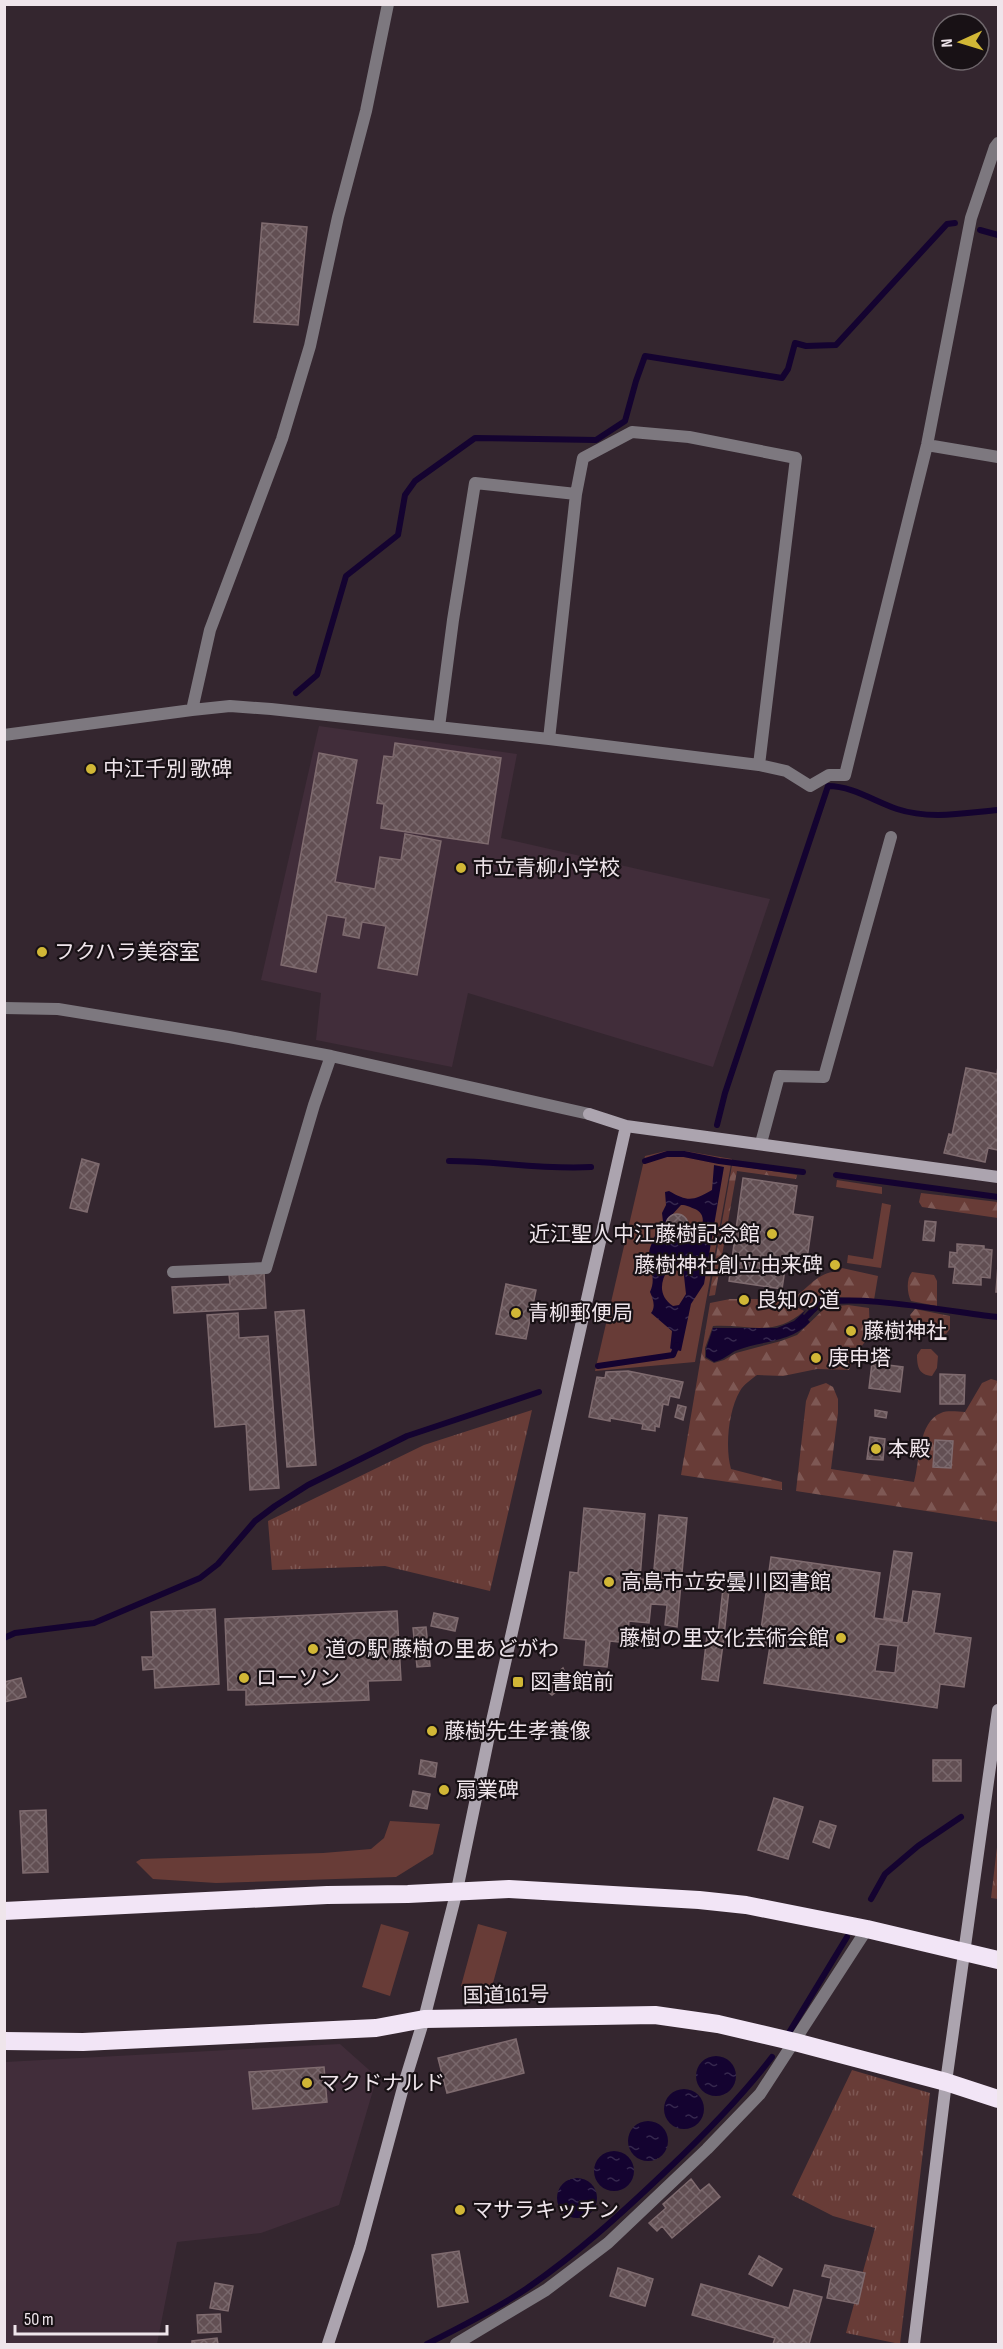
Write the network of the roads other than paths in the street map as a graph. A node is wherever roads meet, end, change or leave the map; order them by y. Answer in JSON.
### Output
{"nodes":[{"id":1,"x":388,"y":4,"type":"edge"},
{"id":2,"x":999,"y":143,"type":"edge"},
{"id":3,"x":927,"y":445,"type":"junction"},
{"id":4,"x":999,"y":457,"type":"edge"},
{"id":5,"x":576,"y":494,"type":"junction"},
{"id":6,"x":192,"y":710,"type":"junction"},
{"id":7,"x":439,"y":727,"type":"junction"},
{"id":8,"x":4,"y":735,"type":"edge"},
{"id":9,"x":549,"y":739,"type":"junction"},
{"id":10,"x":759,"y":765,"type":"junction"},
{"id":11,"x":891,"y":837,"type":"dead end"},
{"id":12,"x":4,"y":1008,"type":"edge"},
{"id":13,"x":331,"y":1056,"type":"junction"},
{"id":14,"x":626,"y":1126,"type":"junction"},
{"id":15,"x":761,"y":1143,"type":"junction"},
{"id":16,"x":999,"y":1178,"type":"edge"},
{"id":17,"x":173,"y":1272,"type":"dead end"},
{"id":18,"x":999,"y":1710,"type":"edge"},
{"id":19,"x":457,"y":1890,"type":"junction"},
{"id":20,"x":4,"y":1911,"type":"edge"},
{"id":21,"x":867,"y":1929,"type":"junction"},
{"id":22,"x":964,"y":1951,"type":"junction"},
{"id":23,"x":999,"y":1960,"type":"edge"},
{"id":24,"x":424,"y":2019,"type":"junction"},
{"id":25,"x":4,"y":2042,"type":"edge"},
{"id":26,"x":795,"y":2042,"type":"junction"},
{"id":27,"x":946,"y":2082,"type":"junction"},
{"id":28,"x":999,"y":2098,"type":"edge"},
{"id":29,"x":328,"y":2344,"type":"edge"},
{"id":30,"x":456,"y":2344,"type":"edge"},
{"id":31,"x":914,"y":2344,"type":"edge"}],
"edges":[{"from":1,"to":6,"type":"street"},
{"from":2,"to":3,"type":"street"},
{"from":3,"to":4,"type":"street"},
{"from":3,"to":10,"type":"street"},
{"from":5,"to":7,"type":"street"},
{"from":5,"to":9,"type":"street"},
{"from":5,"to":10,"type":"street"},
{"from":6,"to":7,"type":"street"},
{"from":6,"to":8,"type":"street"},
{"from":7,"to":9,"type":"street"},
{"from":9,"to":10,"type":"street"},
{"from":11,"to":15,"type":"street"},
{"from":12,"to":13,"type":"street"},
{"from":13,"to":14,"type":"street"},
{"from":13,"to":17,"type":"street"},
{"from":14,"to":15,"type":"street"},
{"from":14,"to":19,"type":"street"},
{"from":15,"to":16,"type":"street"},
{"from":18,"to":22,"type":"street"},
{"from":19,"to":20,"type":"highway"},
{"from":19,"to":21,"type":"highway"},
{"from":19,"to":24,"type":"street"},
{"from":21,"to":22,"type":"highway"},
{"from":21,"to":26,"type":"street"},
{"from":22,"to":23,"type":"highway"},
{"from":22,"to":27,"type":"street"},
{"from":24,"to":25,"type":"highway","name":"国道161号"},
{"from":24,"to":26,"type":"highway","name":"国道161号"},
{"from":24,"to":29,"type":"street"},
{"from":26,"to":27,"type":"highway","name":"国道161号"},
{"from":26,"to":30,"type":"street"},
{"from":27,"to":28,"type":"highway","name":"国道161号"},
{"from":27,"to":31,"type":"street"}]}
